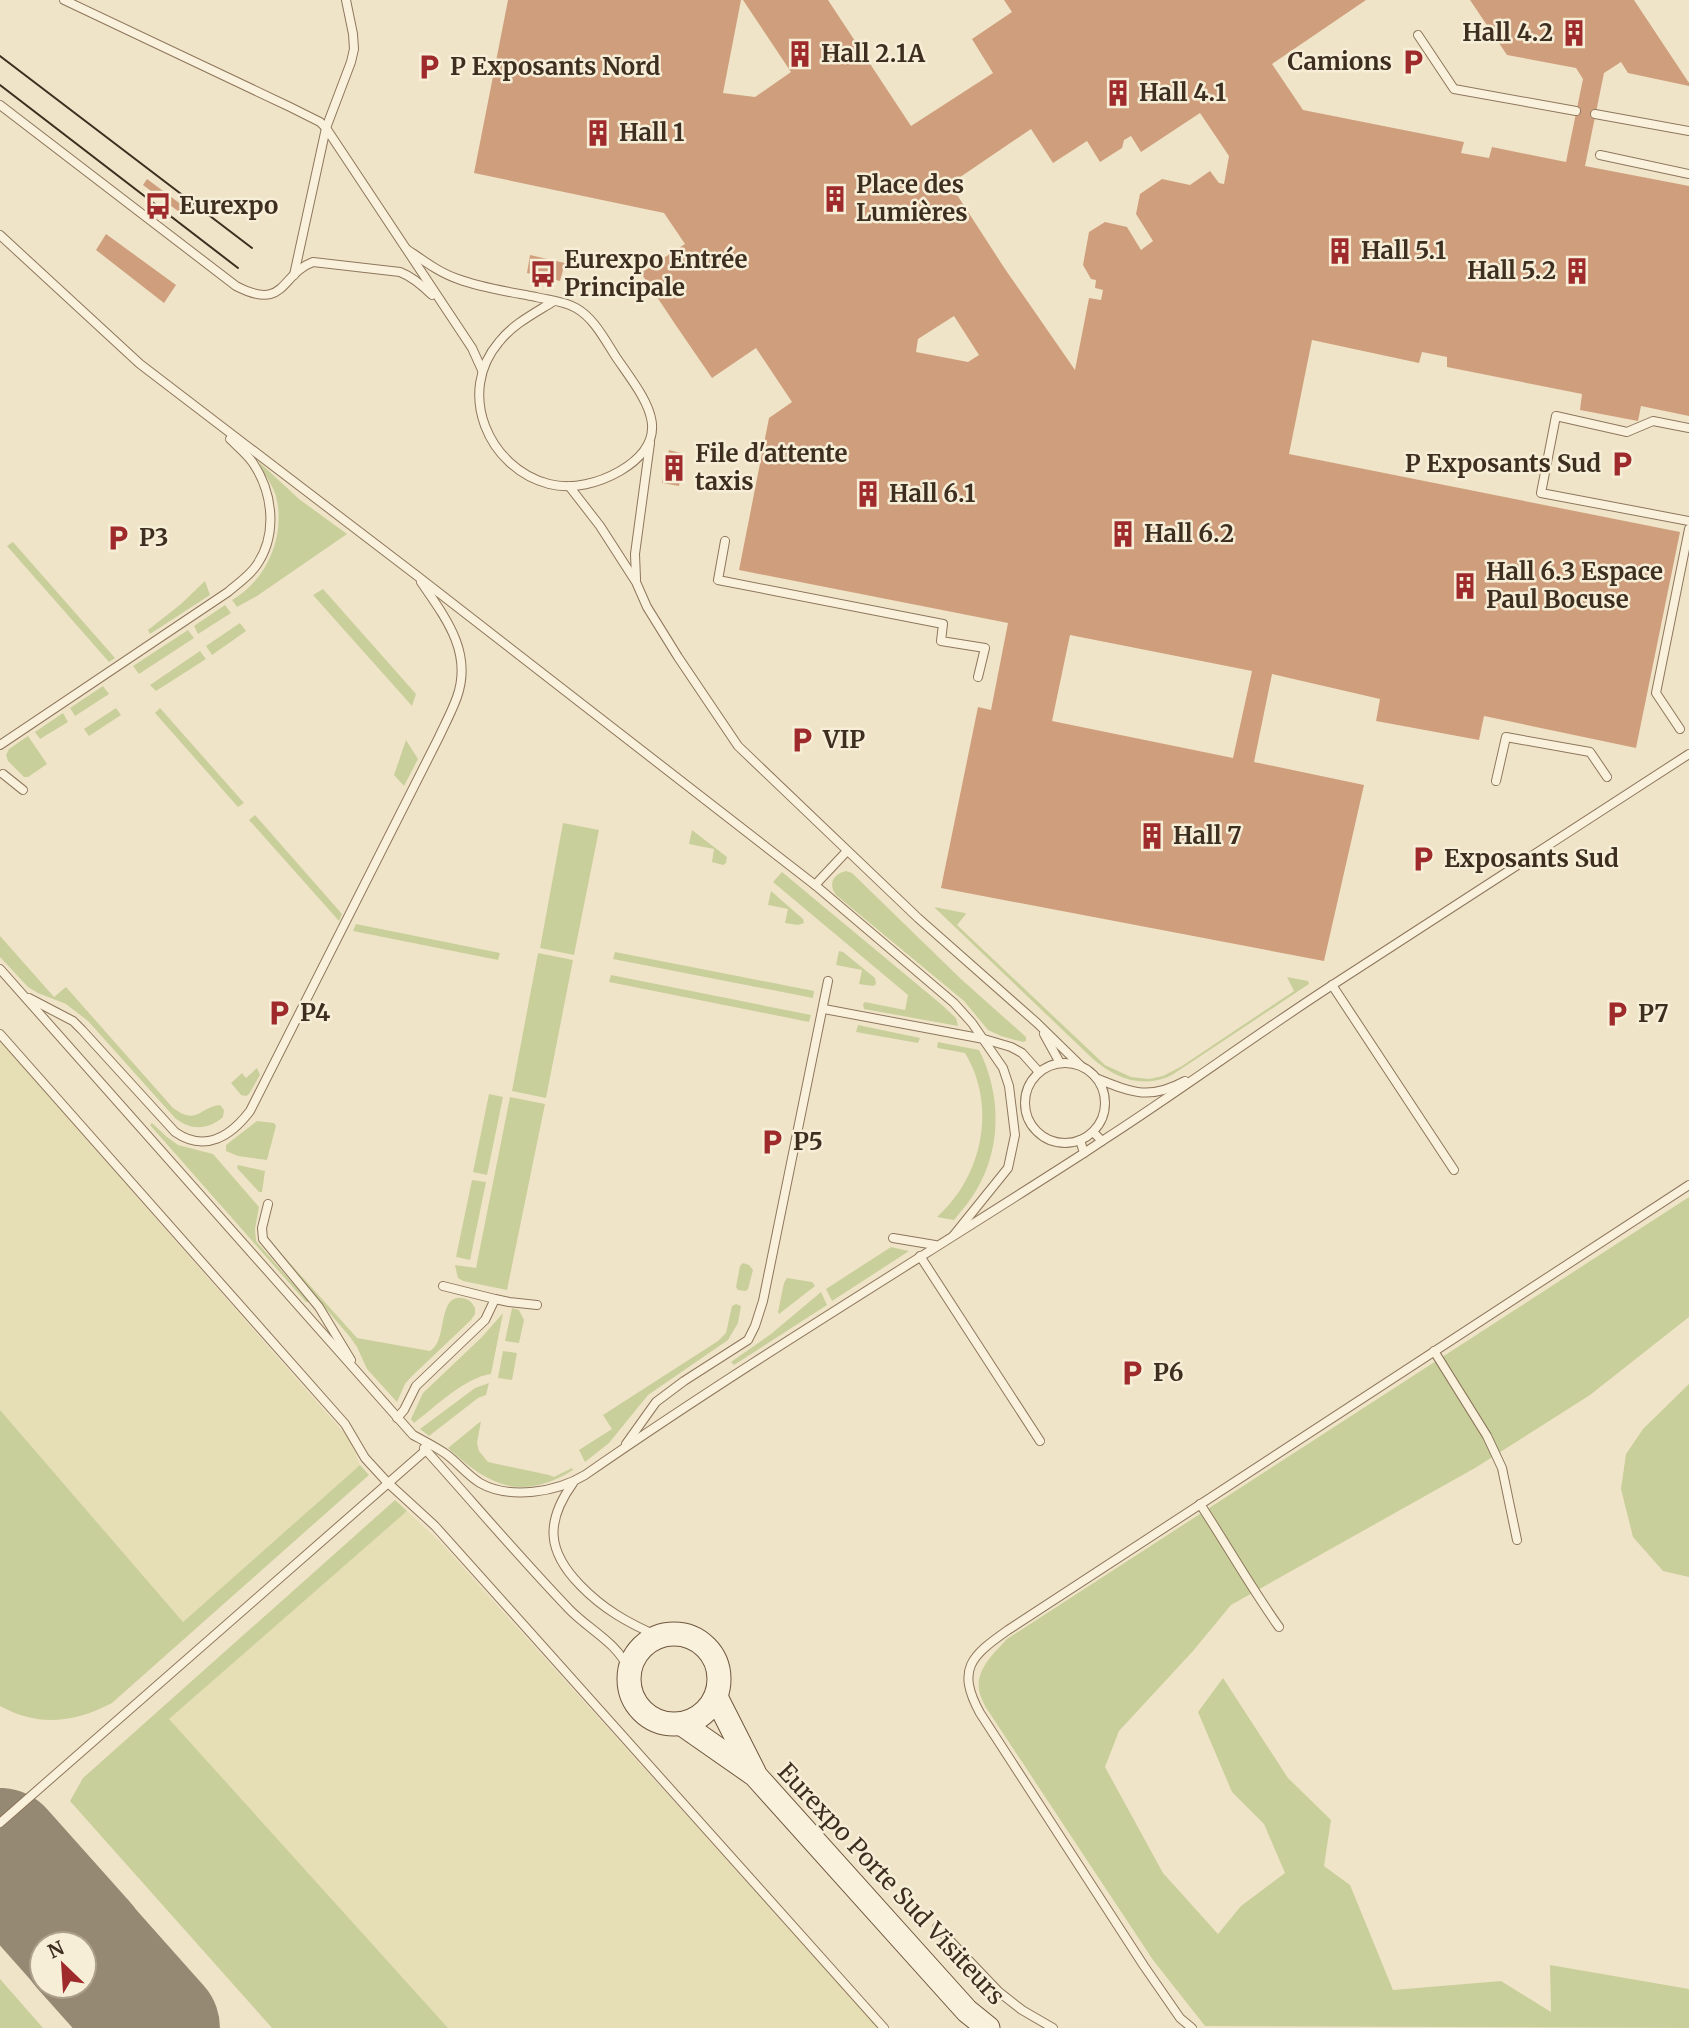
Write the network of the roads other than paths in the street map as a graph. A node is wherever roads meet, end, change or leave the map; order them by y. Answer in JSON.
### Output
{"nodes":[{"id":1,"x":64,"y":0,"type":"edge"},
{"id":2,"x":346,"y":0,"type":"edge"},
{"id":3,"x":1418,"y":35,"type":"dead end"},
{"id":4,"x":0,"y":105,"type":"edge"},
{"id":5,"x":1576,"y":111,"type":"dead end"},
{"id":6,"x":1595,"y":114,"type":"dead end"},
{"id":7,"x":326,"y":128,"type":"junction"},
{"id":8,"x":1689,"y":131,"type":"edge"},
{"id":9,"x":1600,"y":155,"type":"dead end"},
{"id":10,"x":1689,"y":174,"type":"edge"},
{"id":11,"x":0,"y":235,"type":"edge"},
{"id":12,"x":408,"y":250,"type":"junction"},
{"id":13,"x":293,"y":277,"type":"junction"},
{"id":14,"x":554,"y":301,"type":"junction"},
{"id":15,"x":447,"y":311,"type":"junction"},
{"id":16,"x":482,"y":370,"type":"junction"},
{"id":17,"x":213,"y":421,"type":"junction"},
{"id":18,"x":1689,"y":428,"type":"edge"},
{"id":19,"x":650,"y":441,"type":"junction"},
{"id":20,"x":569,"y":486,"type":"junction"},
{"id":21,"x":1689,"y":521,"type":"edge"},
{"id":22,"x":1689,"y":529,"type":"edge"},
{"id":23,"x":725,"y":541,"type":"dead end"},
{"id":24,"x":416,"y":575,"type":"junction"},
{"id":25,"x":636,"y":582,"type":"junction"},
{"id":26,"x":978,"y":677,"type":"dead end"},
{"id":27,"x":1680,"y":729,"type":"dead end"},
{"id":28,"x":0,"y":746,"type":"edge"},
{"id":29,"x":1689,"y":754,"type":"edge"},
{"id":30,"x":1,"y":773,"type":"edge"},
{"id":31,"x":1607,"y":778,"type":"dead end"},
{"id":32,"x":1496,"y":782,"type":"dead end"},
{"id":33,"x":23,"y":790,"type":"dead end"},
{"id":34,"x":847,"y":851,"type":"junction"},
{"id":35,"x":815,"y":885,"type":"junction"},
{"id":36,"x":0,"y":969,"type":"edge"},
{"id":37,"x":828,"y":981,"type":"dead end"},
{"id":38,"x":1332,"y":985,"type":"junction"},
{"id":39,"x":23,"y":995,"type":"junction"},
{"id":40,"x":824,"y":1009,"type":"junction"},
{"id":41,"x":1037,"y":1023,"type":"junction"},
{"id":42,"x":0,"y":1034,"type":"edge"},
{"id":43,"x":984,"y":1039,"type":"junction"},
{"id":44,"x":1221,"y":1060,"type":"junction"},
{"id":45,"x":1060,"y":1063,"type":"junction"},
{"id":46,"x":1081,"y":1066,"type":"junction"},
{"id":47,"x":1040,"y":1072,"type":"junction"},
{"id":48,"x":1098,"y":1079,"type":"junction"},
{"id":49,"x":1093,"y":1132,"type":"junction"},
{"id":50,"x":1080,"y":1140,"type":"junction"},
{"id":51,"x":1102,"y":1141,"type":"junction"},
{"id":52,"x":1084,"y":1153,"type":"junction"},
{"id":53,"x":1454,"y":1170,"type":"dead end"},
{"id":54,"x":1689,"y":1185,"type":"edge"},
{"id":55,"x":268,"y":1204,"type":"dead end"},
{"id":56,"x":954,"y":1236,"type":"junction"},
{"id":57,"x":893,"y":1238,"type":"dead end"},
{"id":58,"x":936,"y":1245,"type":"junction"},
{"id":59,"x":919,"y":1256,"type":"junction"},
{"id":60,"x":443,"y":1286,"type":"dead end"},
{"id":61,"x":495,"y":1299,"type":"junction"},
{"id":62,"x":537,"y":1304,"type":"dead end"},
{"id":63,"x":1433,"y":1351,"type":"junction"},
{"id":64,"x":360,"y":1377,"type":"junction"},
{"id":65,"x":397,"y":1418,"type":"junction"},
{"id":66,"x":413,"y":1435,"type":"junction"},
{"id":67,"x":1040,"y":1441,"type":"dead end"},
{"id":68,"x":623,"y":1449,"type":"junction"},
{"id":69,"x":426,"y":1450,"type":"junction"},
{"id":70,"x":387,"y":1482,"type":"junction"},
{"id":71,"x":573,"y":1483,"type":"junction"},
{"id":72,"x":1199,"y":1504,"type":"junction"},
{"id":73,"x":1517,"y":1540,"type":"dead end"},
{"id":74,"x":1279,"y":1627,"type":"dead end"},
{"id":75,"x":658,"y":1636,"type":"junction"},
{"id":76,"x":629,"y":1670,"type":"junction"},
{"id":77,"x":716,"y":1697,"type":"junction"},
{"id":78,"x":682,"y":1724,"type":"junction"},
{"id":79,"x":755,"y":1775,"type":"junction"},
{"id":80,"x":0,"y":1823,"type":"edge"},
{"id":81,"x":937,"y":1927,"type":"dead end"},
{"id":82,"x":1180,"y":2023,"type":"edge"},
{"id":83,"x":884,"y":2028,"type":"edge"},
{"id":84,"x":988,"y":2028,"type":"edge"},
{"id":85,"x":1053,"y":2028,"type":"edge"},
{"id":86,"x":1192,"y":2028,"type":"edge"}],
"edges":[{"from":1,"to":7,"type":"lane"},
{"from":2,"to":7,"type":"lane"},
{"from":3,"to":5,"type":"lane"},
{"from":4,"to":13,"type":"lane"},
{"from":6,"to":8,"type":"lane"},
{"from":7,"to":12,"type":"lane"},
{"from":7,"to":13,"type":"lane"},
{"from":9,"to":10,"type":"lane"},
{"from":11,"to":17,"type":"lane"},
{"from":12,"to":14,"type":"lane"},
{"from":12,"to":15,"type":"lane"},
{"from":13,"to":15,"type":"lane"},
{"from":14,"to":16,"type":"lane"},
{"from":14,"to":19,"type":"lane"},
{"from":15,"to":16,"type":"lane"},
{"from":16,"to":20,"type":"lane"},
{"from":17,"to":24,"type":"lane"},
{"from":17,"to":28,"type":"lane"},
{"from":18,"to":21,"type":"lane"},
{"from":19,"to":20,"type":"lane"},
{"from":19,"to":25,"type":"lane"},
{"from":20,"to":25,"type":"lane"},
{"from":22,"to":27,"type":"lane"},
{"from":23,"to":26,"type":"lane"},
{"from":24,"to":35,"type":"lane"},
{"from":24,"to":39,"type":"lane"},
{"from":25,"to":34,"type":"lane"},
{"from":29,"to":38,"type":"lane"},
{"from":30,"to":33,"type":"lane"},
{"from":31,"to":32,"type":"lane"},
{"from":34,"to":35,"type":"lane"},
{"from":34,"to":41,"type":"lane"},
{"from":35,"to":43,"type":"lane"},
{"from":36,"to":39,"type":"lane"},
{"from":37,"to":40,"type":"lane"},
{"from":38,"to":44,"type":"lane"},
{"from":38,"to":53,"type":"lane"},
{"from":39,"to":64,"type":"lane"},
{"from":40,"to":43,"type":"lane"},
{"from":40,"to":68,"type":"lane"},
{"from":41,"to":45,"type":"lane"},
{"from":41,"to":46,"type":"lane"},
{"from":42,"to":70,"type":"lane"},
{"from":43,"to":47,"type":"lane"},
{"from":43,"to":56,"type":"lane"},
{"from":44,"to":48,"type":"lane"},
{"from":44,"to":51,"type":"lane"},
{"from":45,"to":46,"type":"lane"},
{"from":45,"to":47,"type":"lane"},
{"from":46,"to":48,"type":"lane"},
{"from":47,"to":50,"type":"lane"},
{"from":48,"to":49,"type":"lane"},
{"from":49,"to":50,"type":"lane"},
{"from":49,"to":51,"type":"lane"},
{"from":50,"to":52,"type":"lane"},
{"from":51,"to":52,"type":"lane"},
{"from":52,"to":56,"type":"lane"},
{"from":54,"to":63,"type":"lane"},
{"from":55,"to":64,"type":"lane"},
{"from":56,"to":58,"type":"lane"},
{"from":57,"to":58,"type":"lane"},
{"from":58,"to":59,"type":"lane"},
{"from":59,"to":67,"type":"lane"},
{"from":59,"to":68,"type":"lane"},
{"from":60,"to":61,"type":"lane"},
{"from":61,"to":62,"type":"lane"},
{"from":61,"to":65,"type":"lane"},
{"from":63,"to":72,"type":"lane"},
{"from":63,"to":73,"type":"lane"},
{"from":64,"to":65,"type":"lane"},
{"from":65,"to":66,"type":"lane"},
{"from":66,"to":69,"type":"lane"},
{"from":66,"to":71,"type":"lane"},
{"from":68,"to":71,"type":"lane"},
{"from":69,"to":70,"type":"lane"},
{"from":69,"to":76,"type":"lane"},
{"from":70,"to":80,"type":"lane"},
{"from":70,"to":83,"type":"lane"},
{"from":71,"to":75,"type":"lane"},
{"from":72,"to":74,"type":"lane"},
{"from":72,"to":82,"type":"lane"},
{"from":75,"to":76,"type":"street"},
{"from":75,"to":77,"type":"street","name":"Eurexpo Porte Sud Visiteurs"},
{"from":76,"to":78,"type":"street","name":"Eurexpo Porte Sud Visiteurs"},
{"from":77,"to":78,"type":"street"},
{"from":77,"to":79,"type":"street","name":"Eurexpo Porte Sud Visiteurs"},
{"from":78,"to":79,"type":"street","name":"Eurexpo Porte Sud Visiteurs"},
{"from":79,"to":84,"type":"street","name":"Eurexpo Porte Sud Visiteurs"},
{"from":81,"to":85,"type":"lane"},
{"from":82,"to":86,"type":"lane"}]}
